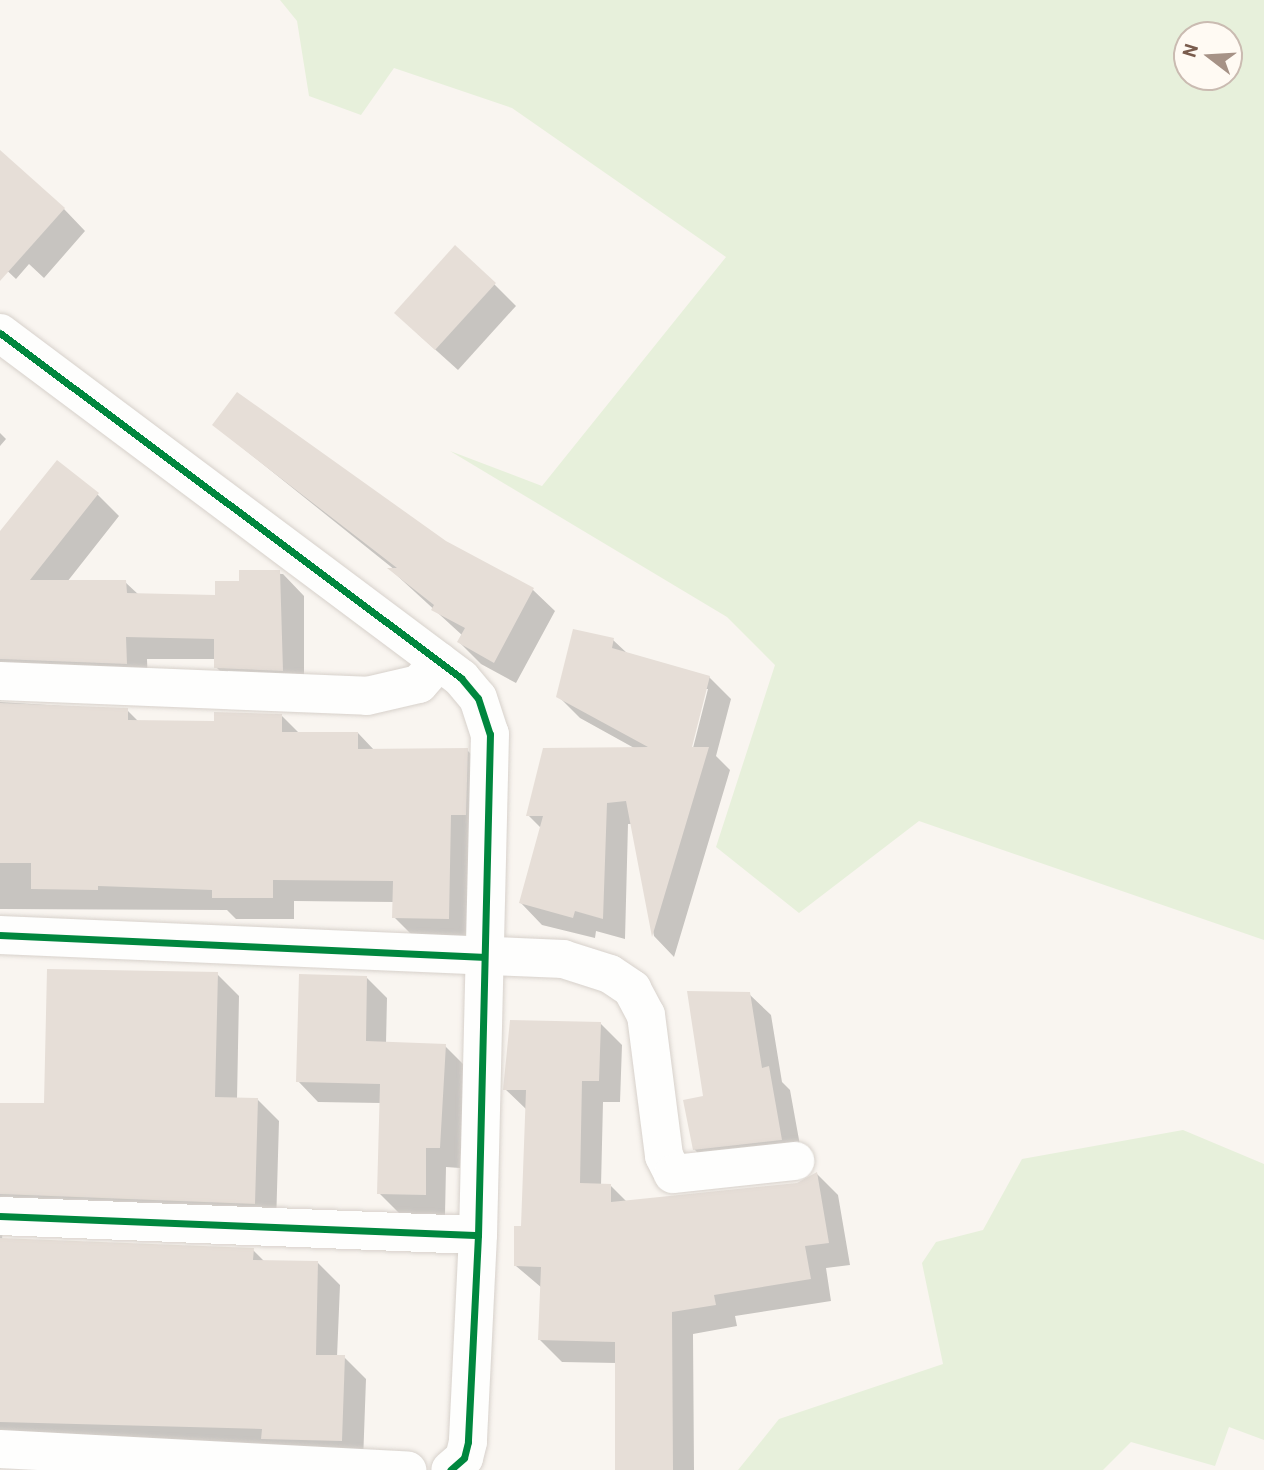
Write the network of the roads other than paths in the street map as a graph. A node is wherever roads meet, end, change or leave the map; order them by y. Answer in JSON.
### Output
{"nodes":[{"id":1,"x":0,"y":333,"type":"edge"},
{"id":2,"x":439,"y":661,"type":"junction"},
{"id":3,"x":0,"y":681,"type":"edge"},
{"id":4,"x":0,"y":935,"type":"edge"},
{"id":5,"x":482,"y":957,"type":"junction"},
{"id":6,"x":795,"y":1161,"type":"dead end"},
{"id":7,"x":0,"y":1216,"type":"edge"},
{"id":8,"x":478,"y":1236,"type":"junction"},
{"id":9,"x":0,"y":1449,"type":"edge"},
{"id":10,"x":80,"y":1461,"type":"edge"},
{"id":11,"x":407,"y":1470,"type":"edge"},
{"id":12,"x":450,"y":1470,"type":"edge"}],
"edges":[{"from":1,"to":2,"type":"street"},
{"from":2,"to":3,"type":"street"},
{"from":2,"to":5,"type":"street"},
{"from":4,"to":5,"type":"street"},
{"from":5,"to":6,"type":"street"},
{"from":5,"to":8,"type":"street"},
{"from":7,"to":8,"type":"street"},
{"from":8,"to":12,"type":"street"},
{"from":9,"to":10,"type":"street"},
{"from":10,"to":11,"type":"street"}]}
